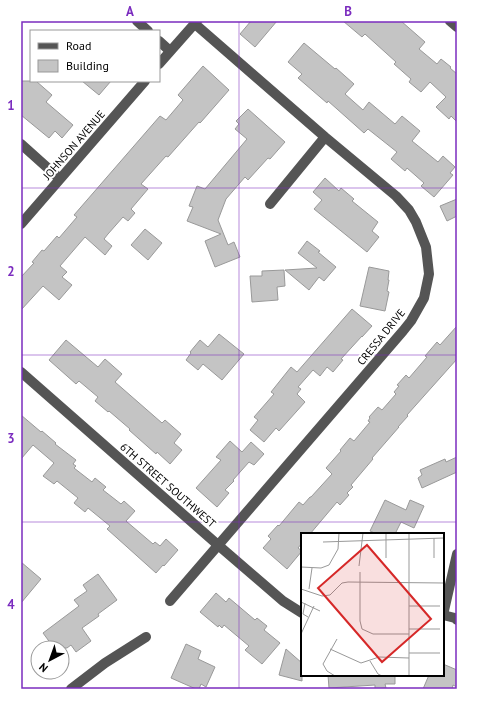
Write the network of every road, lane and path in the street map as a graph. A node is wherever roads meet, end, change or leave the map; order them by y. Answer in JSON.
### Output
{"nodes":[{"id":1,"x":137,"y":21,"type":"edge"},
{"id":2,"x":450,"y":21,"type":"edge"},
{"id":3,"x":196,"y":22,"type":"edge"},
{"id":4,"x":457,"y":27,"type":"edge"},
{"id":5,"x":147,"y":30,"type":"edge"},
{"id":6,"x":160,"y":42,"type":"edge"},
{"id":7,"x":170,"y":51,"type":"junction"},
{"id":8,"x":160,"y":63,"type":"edge"},
{"id":9,"x":143,"y":82,"type":"edge"},
{"id":10,"x":325,"y":138,"type":"junction"},
{"id":11,"x":21,"y":144,"type":"edge"},
{"id":12,"x":60,"y":179,"type":"junction"},
{"id":13,"x":270,"y":204,"type":"dead end"},
{"id":14,"x":21,"y":224,"type":"edge"},
{"id":15,"x":21,"y":372,"type":"edge"},
{"id":16,"x":218,"y":545,"type":"junction"},
{"id":17,"x":457,"y":554,"type":"edge"},
{"id":18,"x":170,"y":601,"type":"dead end"},
{"id":19,"x":444,"y":611,"type":"edge"},
{"id":20,"x":301,"y":612,"type":"edge"},
{"id":21,"x":444,"y":615,"type":"edge"},
{"id":22,"x":457,"y":620,"type":"edge"},
{"id":23,"x":146,"y":637,"type":"dead end"},
{"id":24,"x":70,"y":689,"type":"edge"}],
"edges":[{"from":1,"to":5,"type":"street"},
{"from":2,"to":4,"type":"street"},
{"from":3,"to":7,"type":"street"},
{"from":3,"to":10,"type":"street","name":"CRESSA DRIVE"},
{"from":6,"to":7,"type":"street"},
{"from":7,"to":8,"type":"street"},
{"from":9,"to":12,"type":"street","name":"JOHNSON AVENUE"},
{"from":10,"to":13,"type":"street"},
{"from":10,"to":16,"type":"street","name":"CRESSA DRIVE"},
{"from":11,"to":12,"type":"street"},
{"from":12,"to":14,"type":"street","name":"JOHNSON AVENUE"},
{"from":15,"to":16,"type":"street","name":"6TH STREET SOUTHWEST"},
{"from":16,"to":18,"type":"street","name":"CRESSA DRIVE"},
{"from":16,"to":20,"type":"street","name":"6TH STREET SOUTHWEST"},
{"from":17,"to":19,"type":"street"},
{"from":21,"to":22,"type":"street"},
{"from":23,"to":24,"type":"street"}]}
